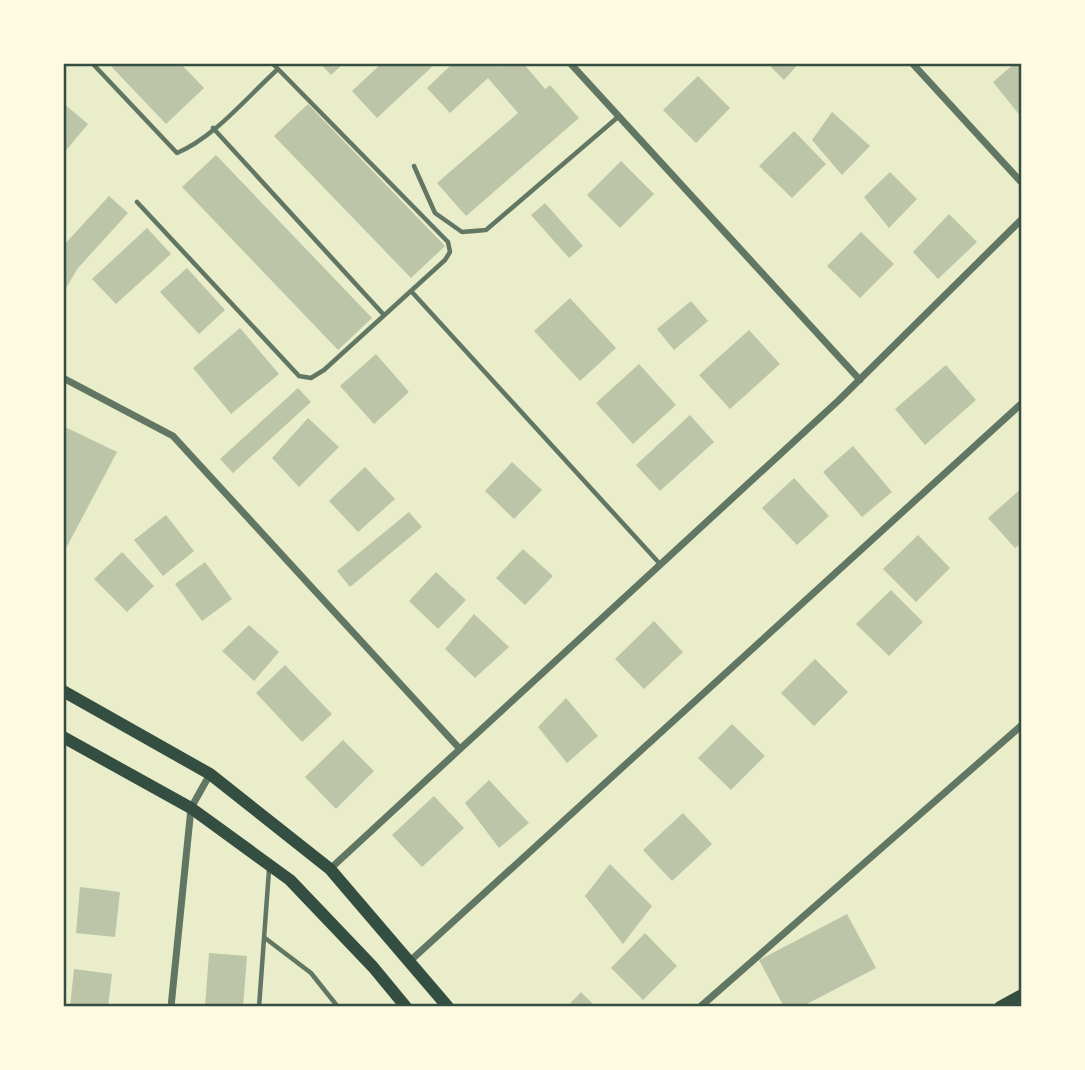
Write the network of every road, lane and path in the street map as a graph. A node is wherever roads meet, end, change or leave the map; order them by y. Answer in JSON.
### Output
{"nodes":[{"id":1,"x":92,"y":63,"type":"edge"},
{"id":2,"x":272,"y":63,"type":"edge"},
{"id":3,"x":570,"y":63,"type":"edge"},
{"id":4,"x":912,"y":63,"type":"edge"},
{"id":5,"x":278,"y":69,"type":"junction"},
{"id":6,"x":619,"y":117,"type":"junction"},
{"id":7,"x":213,"y":128,"type":"junction"},
{"id":8,"x":414,"y":166,"type":"dead end"},
{"id":9,"x":1022,"y":183,"type":"edge"},
{"id":10,"x":137,"y":202,"type":"dead end"},
{"id":11,"x":1022,"y":219,"type":"edge"},
{"id":12,"x":411,"y":290,"type":"junction"},
{"id":13,"x":384,"y":315,"type":"junction"},
{"id":14,"x":63,"y":378,"type":"edge"},
{"id":15,"x":860,"y":380,"type":"junction"},
{"id":16,"x":1022,"y":403,"type":"edge"},
{"id":17,"x":661,"y":565,"type":"junction"},
{"id":18,"x":63,"y":691,"type":"edge"},
{"id":19,"x":1022,"y":724,"type":"edge"},
{"id":20,"x":63,"y":737,"type":"edge"},
{"id":21,"x":460,"y":749,"type":"junction"},
{"id":22,"x":210,"y":774,"type":"junction"},
{"id":23,"x":191,"y":808,"type":"junction"},
{"id":24,"x":270,"y":865,"type":"junction"},
{"id":25,"x":330,"y":869,"type":"junction"},
{"id":26,"x":264,"y":937,"type":"junction"},
{"id":27,"x":410,"y":961,"type":"junction"},
{"id":28,"x":1022,"y":995,"type":"edge"},
{"id":29,"x":171,"y":1007,"type":"edge"},
{"id":30,"x":259,"y":1007,"type":"edge"},
{"id":31,"x":338,"y":1007,"type":"edge"},
{"id":32,"x":406,"y":1007,"type":"edge"},
{"id":33,"x":447,"y":1007,"type":"edge"},
{"id":34,"x":699,"y":1007,"type":"edge"},
{"id":35,"x":1000,"y":1007,"type":"edge"}],
"edges":[{"from":1,"to":7,"type":"lane"},
{"from":2,"to":5,"type":"lane"},
{"from":3,"to":6,"type":"street"},
{"from":4,"to":9,"type":"street"},
{"from":5,"to":7,"type":"lane"},
{"from":5,"to":12,"type":"lane"},
{"from":6,"to":8,"type":"lane"},
{"from":6,"to":15,"type":"street"},
{"from":7,"to":13,"type":"lane"},
{"from":10,"to":13,"type":"lane"},
{"from":11,"to":15,"type":"street"},
{"from":12,"to":13,"type":"lane"},
{"from":12,"to":17,"type":"lane"},
{"from":14,"to":21,"type":"street"},
{"from":15,"to":17,"type":"street"},
{"from":16,"to":27,"type":"street"},
{"from":17,"to":21,"type":"street"},
{"from":18,"to":22,"type":"main road"},
{"from":19,"to":34,"type":"street"},
{"from":20,"to":23,"type":"main road"},
{"from":21,"to":25,"type":"street"},
{"from":22,"to":23,"type":"street"},
{"from":22,"to":25,"type":"main road"},
{"from":23,"to":24,"type":"main road"},
{"from":23,"to":29,"type":"street"},
{"from":24,"to":26,"type":"lane"},
{"from":24,"to":32,"type":"main road"},
{"from":25,"to":27,"type":"main road"},
{"from":26,"to":30,"type":"lane"},
{"from":26,"to":31,"type":"lane"},
{"from":27,"to":33,"type":"main road"},
{"from":28,"to":35,"type":"main road"}]}
